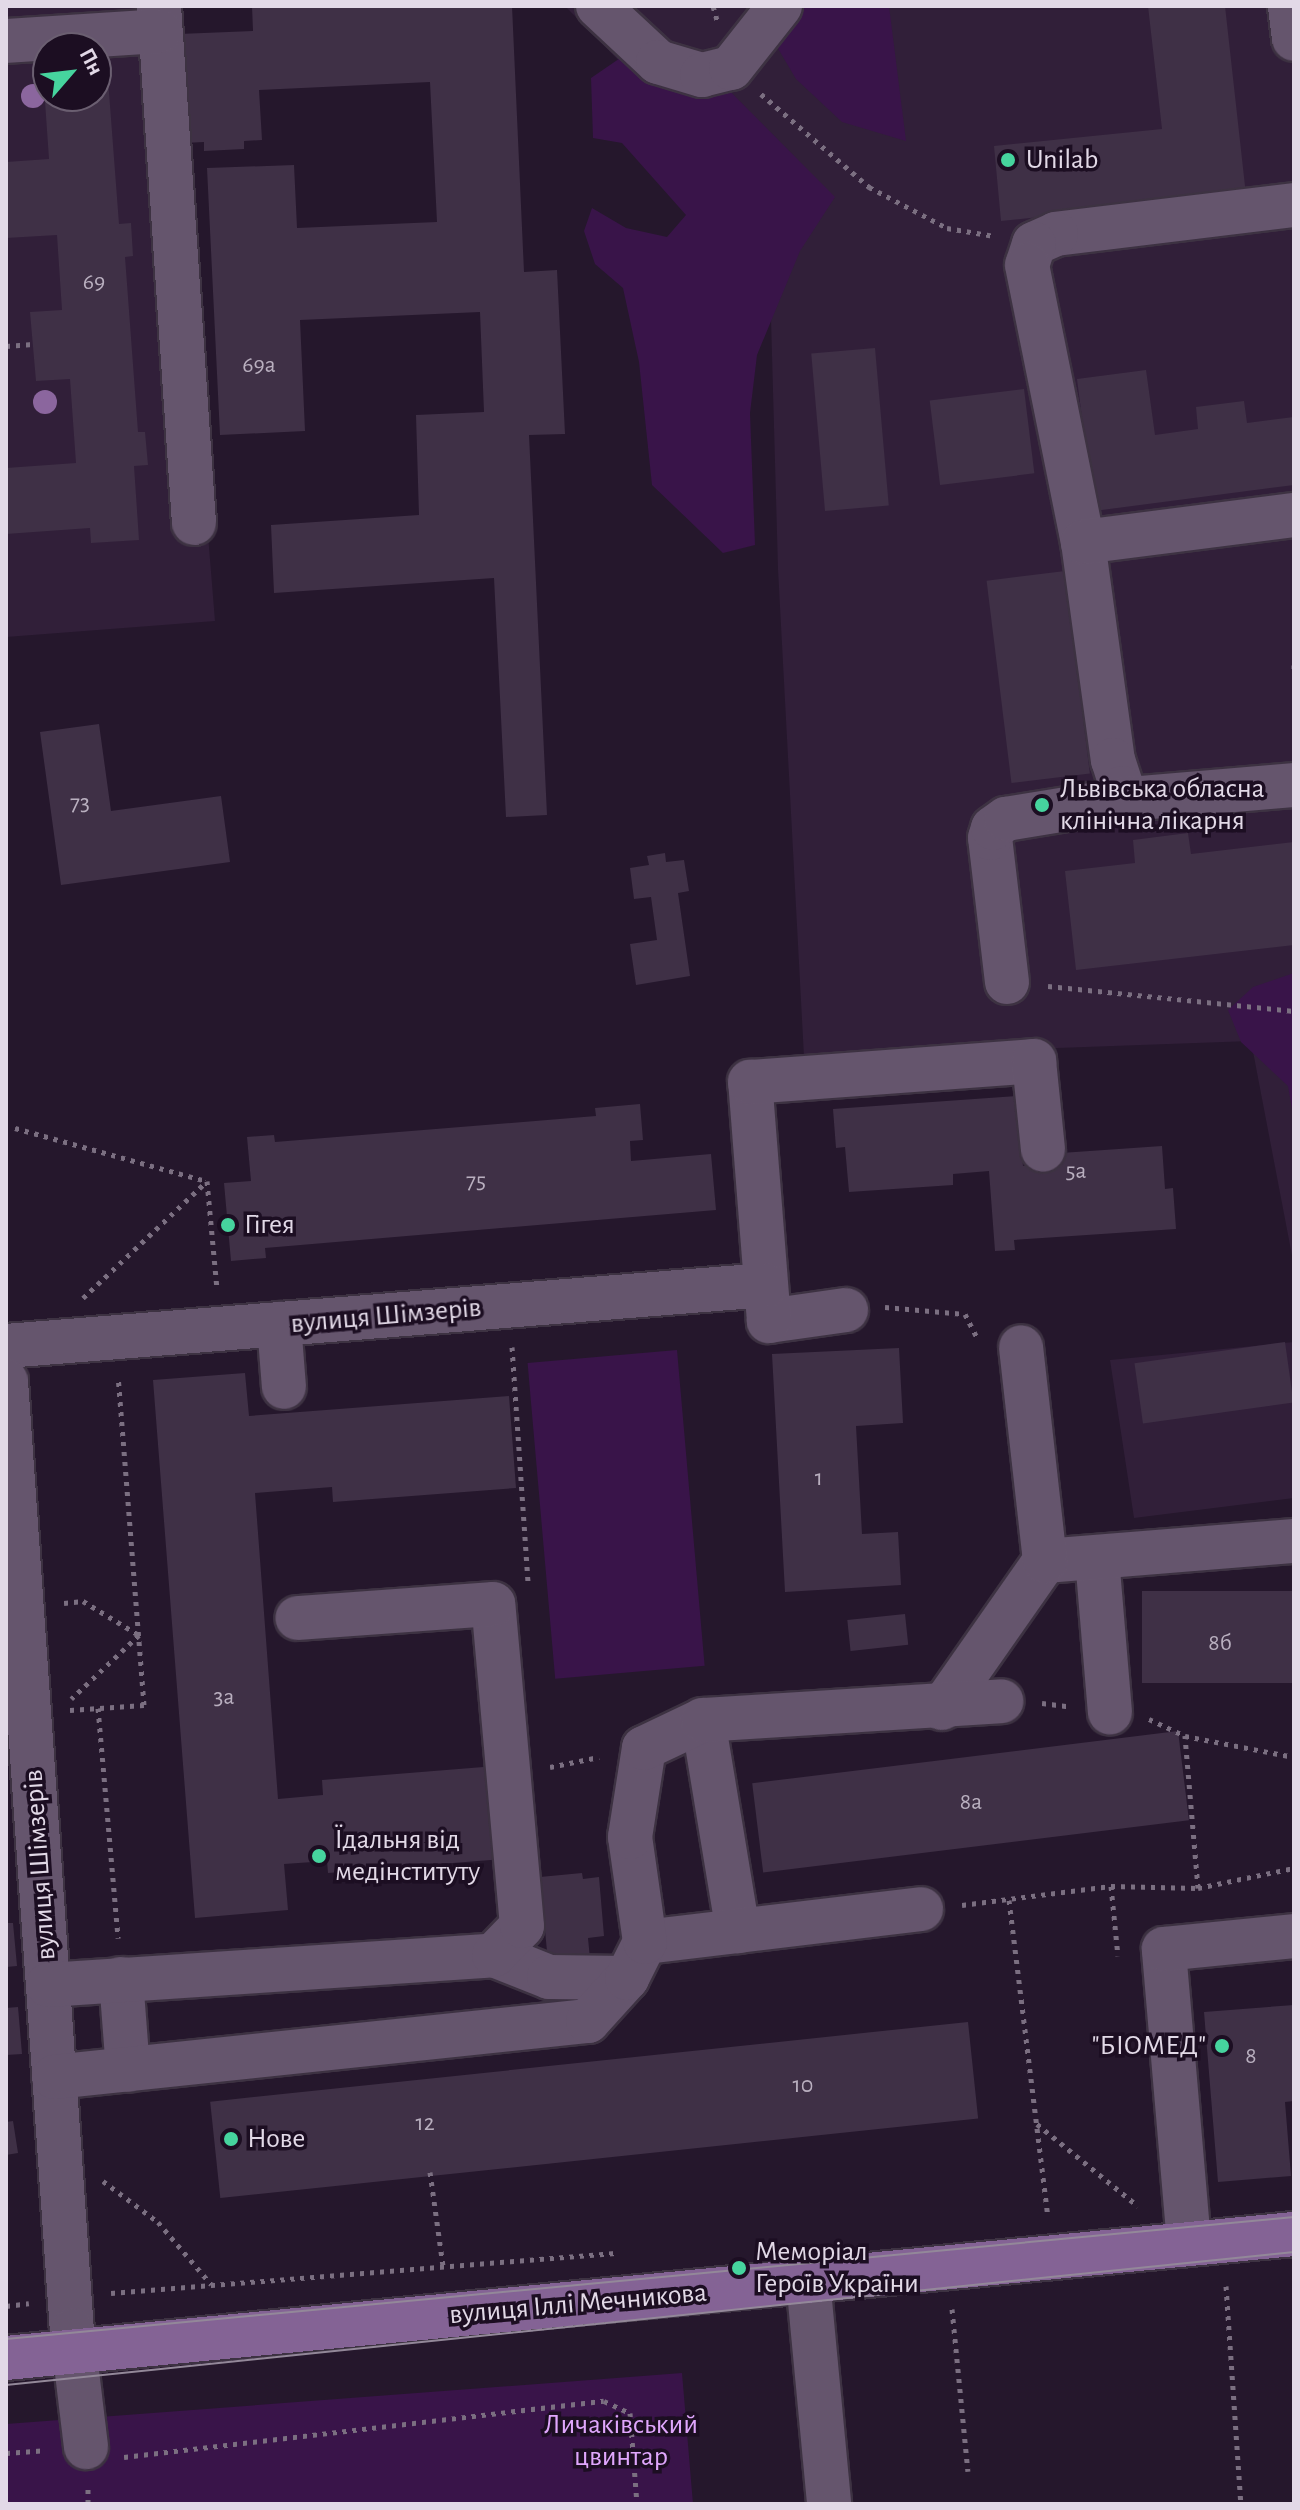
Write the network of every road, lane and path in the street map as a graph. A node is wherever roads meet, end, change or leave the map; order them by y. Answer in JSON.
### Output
{"nodes":[{"id":1,"x":598,"y":6,"type":"edge"},
{"id":2,"x":780,"y":6,"type":"edge"},
{"id":3,"x":1290,"y":6,"type":"edge"},
{"id":4,"x":160,"y":19,"type":"edge"},
{"id":5,"x":1294,"y":39,"type":"edge"},
{"id":6,"x":6,"y":41,"type":"edge"},
{"id":7,"x":731,"y":68,"type":"junction"},
{"id":8,"x":1294,"y":205,"type":"edge"},
{"id":9,"x":1034,"y":244,"type":"junction"},
{"id":10,"x":33,"y":344,"type":"dead end"},
{"id":11,"x":6,"y":346,"type":"edge"},
{"id":12,"x":1294,"y":515,"type":"edge"},
{"id":13,"x":194,"y":523,"type":"dead end"},
{"id":14,"x":1083,"y":542,"type":"junction"},
{"id":15,"x":1294,"y":665,"type":"edge"},
{"id":16,"x":1294,"y":673,"type":"edge"},
{"id":17,"x":1294,"y":785,"type":"edge"},
{"id":18,"x":1128,"y":799,"type":"junction"},
{"id":19,"x":1007,"y":982,"type":"joint"},
{"id":20,"x":1294,"y":1011,"type":"edge"},
{"id":21,"x":15,"y":1128,"type":"dead end"},
{"id":22,"x":1043,"y":1150,"type":"dead end"},
{"id":23,"x":207,"y":1181,"type":"junction"},
{"id":24,"x":766,"y":1285,"type":"junction"},
{"id":25,"x":80,"y":1301,"type":"dead end"},
{"id":26,"x":509,"y":1306,"type":"junction"},
{"id":27,"x":897,"y":1306,"type":"dead end"},
{"id":28,"x":846,"y":1310,"type":"dead end"},
{"id":29,"x":279,"y":1324,"type":"junction"},
{"id":30,"x":220,"y":1329,"type":"junction"},
{"id":31,"x":115,"y":1337,"type":"junction"},
{"id":32,"x":6,"y":1346,"type":"edge"},
{"id":33,"x":1021,"y":1347,"type":"joint"},
{"id":34,"x":6,"y":1381,"type":"edge"},
{"id":35,"x":284,"y":1387,"type":"dead end"},
{"id":36,"x":1294,"y":1541,"type":"edge"},
{"id":37,"x":1097,"y":1558,"type":"junction"},
{"id":38,"x":1045,"y":1561,"type":"junction"},
{"id":39,"x":529,"y":1584,"type":"dead end"},
{"id":40,"x":83,"y":1601,"type":"dead end"},
{"id":41,"x":15,"y":1608,"type":"edge"},
{"id":42,"x":297,"y":1618,"type":"dead end"},
{"id":43,"x":139,"y":1635,"type":"junction"},
{"id":44,"x":1001,"y":1701,"type":"dead end"},
{"id":45,"x":98,"y":1708,"type":"junction"},
{"id":46,"x":942,"y":1708,"type":"junction"},
{"id":47,"x":1110,"y":1712,"type":"dead end"},
{"id":48,"x":703,"y":1720,"type":"junction"},
{"id":49,"x":644,"y":1748,"type":"junction"},
{"id":50,"x":1294,"y":1757,"type":"edge"},
{"id":51,"x":541,"y":1769,"type":"dead end"},
{"id":52,"x":1294,"y":1868,"type":"edge"},
{"id":53,"x":1198,"y":1888,"type":"junction"},
{"id":54,"x":24,"y":1908,"type":"edge"},
{"id":55,"x":921,"y":1909,"type":"dead end"},
{"id":56,"x":738,"y":1931,"type":"junction"},
{"id":57,"x":1294,"y":1936,"type":"edge"},
{"id":58,"x":494,"y":1955,"type":"junction"},
{"id":59,"x":636,"y":1960,"type":"junction"},
{"id":60,"x":121,"y":1979,"type":"junction"},
{"id":61,"x":48,"y":1985,"type":"junction"},
{"id":62,"x":128,"y":2070,"type":"junction"},
{"id":63,"x":54,"y":2077,"type":"junction"},
{"id":64,"x":1036,"y":2124,"type":"junction"},
{"id":65,"x":430,"y":2172,"type":"dead end"},
{"id":66,"x":92,"y":2173,"type":"dead end"},
{"id":67,"x":1145,"y":2212,"type":"dead end"},
{"id":68,"x":1048,"y":2219,"type":"dead end"},
{"id":69,"x":1294,"y":2234,"type":"edge"},
{"id":70,"x":1189,"y":2243,"type":"junction"},
{"id":71,"x":443,"y":2266,"type":"dead end"},
{"id":72,"x":808,"y":2280,"type":"junction"},
{"id":73,"x":212,"y":2285,"type":"dead end"},
{"id":74,"x":1226,"y":2286,"type":"dead end"},
{"id":75,"x":951,"y":2298,"type":"dead end"},
{"id":76,"x":75,"y":2350,"type":"junction"},
{"id":77,"x":6,"y":2358,"type":"edge"},
{"id":78,"x":86,"y":2447,"type":"joint"},
{"id":79,"x":968,"y":2471,"type":"dead end"},
{"id":80,"x":637,"y":2504,"type":"edge"},
{"id":81,"x":829,"y":2504,"type":"edge"},
{"id":82,"x":1241,"y":2504,"type":"edge"}],
"edges":[{"from":1,"to":7,"type":"street"},
{"from":2,"to":7,"type":"street"},
{"from":3,"to":5,"type":"street"},
{"from":4,"to":6,"type":"street"},
{"from":4,"to":13,"type":"street"},
{"from":7,"to":9,"type":"path"},
{"from":8,"to":9,"type":"street"},
{"from":9,"to":14,"type":"street"},
{"from":10,"to":11,"type":"path"},
{"from":12,"to":14,"type":"street"},
{"from":14,"to":18,"type":"street"},
{"from":15,"to":16,"type":"path"},
{"from":17,"to":18,"type":"street"},
{"from":18,"to":19,"type":"street"},
{"from":19,"to":20,"type":"path"},
{"from":21,"to":23,"type":"path"},
{"from":22,"to":24,"type":"street"},
{"from":23,"to":25,"type":"path"},
{"from":23,"to":30,"type":"path"},
{"from":24,"to":26,"type":"street","name":"вулиця Шімзерів"},
{"from":24,"to":28,"type":"street"},
{"from":26,"to":29,"type":"street","name":"вулиця Шімзерів"},
{"from":26,"to":39,"type":"path"},
{"from":27,"to":33,"type":"path"},
{"from":29,"to":30,"type":"street","name":"вулиця Шімзерів"},
{"from":29,"to":35,"type":"street"},
{"from":30,"to":31,"type":"street","name":"вулиця Шімзерів"},
{"from":31,"to":32,"type":"street","name":"вулиця Шімзерів"},
{"from":31,"to":43,"type":"path"},
{"from":33,"to":38,"type":"street"},
{"from":34,"to":41,"type":"street","name":"вулиця Шімзерів"},
{"from":36,"to":37,"type":"street"},
{"from":37,"to":38,"type":"street"},
{"from":37,"to":47,"type":"street"},
{"from":38,"to":46,"type":"street"},
{"from":40,"to":43,"type":"path"},
{"from":41,"to":54,"type":"street","name":"вулиця Шімзерів"},
{"from":42,"to":58,"type":"street"},
{"from":43,"to":45,"type":"path"},
{"from":43,"to":45,"type":"path"},
{"from":44,"to":46,"type":"street"},
{"from":45,"to":60,"type":"path"},
{"from":46,"to":48,"type":"street"},
{"from":48,"to":49,"type":"street"},
{"from":48,"to":56,"type":"street"},
{"from":49,"to":51,"type":"path"},
{"from":49,"to":59,"type":"street"},
{"from":50,"to":53,"type":"path"},
{"from":52,"to":53,"type":"path"},
{"from":53,"to":64,"type":"path"},
{"from":54,"to":61,"type":"street","name":"вулиця Шімзерів"},
{"from":55,"to":56,"type":"street"},
{"from":56,"to":59,"type":"street"},
{"from":57,"to":70,"type":"street"},
{"from":58,"to":59,"type":"street"},
{"from":58,"to":60,"type":"street"},
{"from":59,"to":62,"type":"street"},
{"from":60,"to":61,"type":"street"},
{"from":60,"to":62,"type":"street"},
{"from":61,"to":63,"type":"street","name":"вулиця Шімзерів"},
{"from":62,"to":63,"type":"street"},
{"from":63,"to":76,"type":"street","name":"вулиця Шімзерів"},
{"from":64,"to":67,"type":"path"},
{"from":64,"to":68,"type":"path"},
{"from":65,"to":71,"type":"path"},
{"from":66,"to":73,"type":"path"},
{"from":69,"to":70,"type":"main road","name":"вулиця Іллі Мечникова"},
{"from":70,"to":72,"type":"main road","name":"вулиця Іллі Мечникова"},
{"from":72,"to":76,"type":"main road","name":"вулиця Іллі Мечникова"},
{"from":72,"to":81,"type":"street"},
{"from":74,"to":82,"type":"path"},
{"from":75,"to":79,"type":"path"},
{"from":76,"to":77,"type":"main road","name":"вулиця Іллі Мечникова"},
{"from":76,"to":78,"type":"street","name":"вулиця Шімзерів"},
{"from":78,"to":80,"type":"path"}]}
